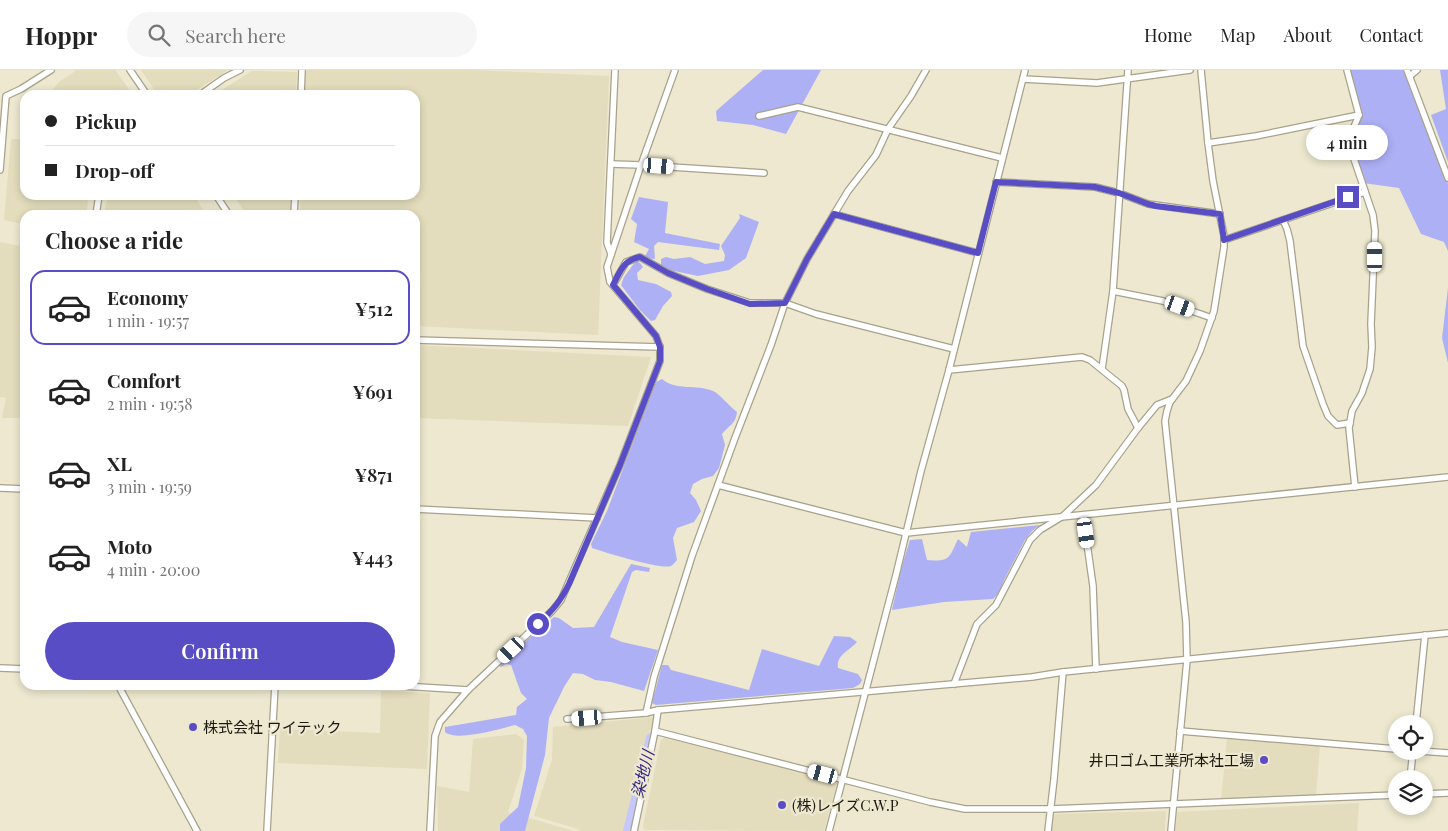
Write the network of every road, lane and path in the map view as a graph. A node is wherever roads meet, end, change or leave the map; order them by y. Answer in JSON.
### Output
{"nodes":[{"id":1,"x":52,"y":70,"type":"edge"},
{"id":2,"x":130,"y":70,"type":"edge"},
{"id":3,"x":240,"y":70,"type":"edge"},
{"id":4,"x":302,"y":70,"type":"edge"},
{"id":5,"x":615,"y":70,"type":"edge"},
{"id":6,"x":675,"y":70,"type":"edge"},
{"id":7,"x":926,"y":70,"type":"edge"},
{"id":8,"x":1025,"y":70,"type":"edge"},
{"id":9,"x":1128,"y":70,"type":"edge"},
{"id":10,"x":1190,"y":70,"type":"edge"},
{"id":11,"x":1201,"y":70,"type":"edge"},
{"id":12,"x":1347,"y":70,"type":"edge"},
{"id":13,"x":1417,"y":70,"type":"edge"},
{"id":14,"x":1409,"y":73,"type":"edge"},
{"id":15,"x":1023,"y":79,"type":"junction"},
{"id":16,"x":1128,"y":80,"type":"junction"},
{"id":17,"x":144,"y":90,"type":"edge"},
{"id":18,"x":207,"y":90,"type":"edge"},
{"id":19,"x":301,"y":90,"type":"edge"},
{"id":20,"x":3,"y":97,"type":"edge"},
{"id":21,"x":1358,"y":115,"type":"junction"},
{"id":22,"x":760,"y":116,"type":"dead end"},
{"id":23,"x":888,"y":129,"type":"junction"},
{"id":24,"x":1208,"y":143,"type":"junction"},
{"id":25,"x":1002,"y":158,"type":"junction"},
{"id":26,"x":611,"y":164,"type":"junction"},
{"id":27,"x":641,"y":165,"type":"junction"},
{"id":28,"x":0,"y":170,"type":"edge"},
{"id":29,"x":764,"y":173,"type":"dead end"},
{"id":30,"x":1448,"y":178,"type":"edge"},
{"id":31,"x":996,"y":182,"type":"junction"},
{"id":32,"x":1364,"y":192,"type":"junction"},
{"id":33,"x":1119,"y":193,"type":"junction"},
{"id":34,"x":834,"y":214,"type":"junction"},
{"id":35,"x":1220,"y":214,"type":"junction"},
{"id":36,"x":1283,"y":220,"type":"junction"},
{"id":37,"x":1224,"y":240,"type":"junction"},
{"id":38,"x":978,"y":253,"type":"junction"},
{"id":39,"x":611,"y":254,"type":"junction"},
{"id":40,"x":613,"y":285,"type":"junction"},
{"id":41,"x":1113,"y":291,"type":"junction"},
{"id":42,"x":785,"y":303,"type":"junction"},
{"id":43,"x":1212,"y":318,"type":"junction"},
{"id":44,"x":420,"y":340,"type":"edge"},
{"id":45,"x":660,"y":347,"type":"junction"},
{"id":46,"x":954,"y":349,"type":"junction"},
{"id":47,"x":1102,"y":369,"type":"junction"},
{"id":48,"x":949,"y":370,"type":"junction"},
{"id":49,"x":1173,"y":398,"type":"junction"},
{"id":50,"x":1350,"y":423,"type":"junction"},
{"id":51,"x":1138,"y":428,"type":"junction"},
{"id":52,"x":1448,"y":477,"type":"edge"},
{"id":53,"x":718,"y":485,"type":"junction"},
{"id":54,"x":1355,"y":487,"type":"junction"},
{"id":55,"x":0,"y":488,"type":"edge"},
{"id":56,"x":20,"y":489,"type":"edge"},
{"id":57,"x":1174,"y":506,"type":"junction"},
{"id":58,"x":420,"y":509,"type":"edge"},
{"id":59,"x":1083,"y":515,"type":"junction"},
{"id":60,"x":1063,"y":516,"type":"junction"},
{"id":61,"x":597,"y":518,"type":"junction"},
{"id":62,"x":906,"y":534,"type":"junction"},
{"id":63,"x":1448,"y":633,"type":"edge"},
{"id":64,"x":1425,"y":635,"type":"junction"},
{"id":65,"x":1187,"y":660,"type":"junction"},
{"id":66,"x":0,"y":668,"type":"edge"},
{"id":67,"x":20,"y":669,"type":"edge"},
{"id":68,"x":1096,"y":669,"type":"junction"},
{"id":69,"x":1063,"y":672,"type":"junction"},
{"id":70,"x":954,"y":684,"type":"junction"},
{"id":71,"x":420,"y":687,"type":"edge"},
{"id":72,"x":121,"y":690,"type":"edge"},
{"id":73,"x":275,"y":690,"type":"edge"},
{"id":74,"x":468,"y":690,"type":"junction"},
{"id":75,"x":865,"y":692,"type":"junction"},
{"id":76,"x":658,"y":710,"type":"junction"},
{"id":77,"x":646,"y":713,"type":"junction"},
{"id":78,"x":1417,"y":715,"type":"edge"},
{"id":79,"x":567,"y":719,"type":"dead end"},
{"id":80,"x":656,"y":730,"type":"junction"},
{"id":81,"x":1180,"y":732,"type":"junction"},
{"id":82,"x":1388,"y":748,"type":"edge"},
{"id":83,"x":1433,"y":752,"type":"edge"},
{"id":84,"x":1448,"y":753,"type":"edge"},
{"id":85,"x":842,"y":779,"type":"junction"},
{"id":86,"x":1448,"y":793,"type":"edge"},
{"id":87,"x":1433,"y":794,"type":"edge"},
{"id":88,"x":1388,"y":795,"type":"edge"},
{"id":89,"x":1173,"y":804,"type":"junction"},
{"id":90,"x":1051,"y":809,"type":"junction"},
{"id":91,"x":197,"y":831,"type":"edge"},
{"id":92,"x":267,"y":831,"type":"edge"},
{"id":93,"x":430,"y":831,"type":"edge"},
{"id":94,"x":634,"y":831,"type":"edge"},
{"id":95,"x":829,"y":831,"type":"edge"},
{"id":96,"x":1048,"y":831,"type":"edge"},
{"id":97,"x":1171,"y":831,"type":"edge"}],
"edges":[{"from":1,"to":20,"type":"street"},
{"from":2,"to":17,"type":"street"},
{"from":3,"to":18,"type":"street"},
{"from":4,"to":19,"type":"street"},
{"from":5,"to":26,"type":"street"},
{"from":6,"to":27,"type":"street"},
{"from":7,"to":23,"type":"street"},
{"from":8,"to":15,"type":"street"},
{"from":9,"to":16,"type":"street"},
{"from":10,"to":16,"type":"street"},
{"from":11,"to":24,"type":"street"},
{"from":12,"to":21,"type":"street"},
{"from":13,"to":14,"type":"street"},
{"from":14,"to":30,"type":"street"},
{"from":15,"to":16,"type":"street"},
{"from":15,"to":25,"type":"street"},
{"from":16,"to":33,"type":"street"},
{"from":20,"to":28,"type":"street"},
{"from":21,"to":24,"type":"street"},
{"from":21,"to":32,"type":"street"},
{"from":22,"to":23,"type":"street"},
{"from":23,"to":25,"type":"street"},
{"from":23,"to":34,"type":"street"},
{"from":24,"to":35,"type":"street"},
{"from":25,"to":31,"type":"street"},
{"from":26,"to":27,"type":"street"},
{"from":26,"to":39,"type":"street"},
{"from":27,"to":29,"type":"street"},
{"from":27,"to":39,"type":"street"},
{"from":31,"to":33,"type":"street"},
{"from":31,"to":38,"type":"street"},
{"from":32,"to":36,"type":"street"},
{"from":32,"to":50,"type":"street"},
{"from":33,"to":35,"type":"street"},
{"from":33,"to":41,"type":"street"},
{"from":34,"to":38,"type":"street"},
{"from":34,"to":42,"type":"street"},
{"from":35,"to":37,"type":"street"},
{"from":36,"to":37,"type":"street"},
{"from":36,"to":50,"type":"street"},
{"from":37,"to":43,"type":"street"},
{"from":38,"to":46,"type":"street"},
{"from":39,"to":40,"type":"street"},
{"from":40,"to":42,"type":"street"},
{"from":40,"to":45,"type":"street"},
{"from":41,"to":43,"type":"street"},
{"from":41,"to":47,"type":"street"},
{"from":42,"to":46,"type":"street"},
{"from":42,"to":53,"type":"street"},
{"from":43,"to":49,"type":"street"},
{"from":44,"to":45,"type":"street"},
{"from":45,"to":61,"type":"street"},
{"from":46,"to":48,"type":"street"},
{"from":47,"to":48,"type":"street"},
{"from":47,"to":51,"type":"street"},
{"from":48,"to":62,"type":"street"},
{"from":49,"to":51,"type":"street"},
{"from":49,"to":57,"type":"street"},
{"from":50,"to":54,"type":"street"},
{"from":51,"to":60,"type":"street"},
{"from":52,"to":54,"type":"street"},
{"from":53,"to":62,"type":"street"},
{"from":53,"to":77,"type":"street"},
{"from":54,"to":57,"type":"street"},
{"from":55,"to":56,"type":"street"},
{"from":57,"to":59,"type":"street"},
{"from":57,"to":65,"type":"street"},
{"from":58,"to":61,"type":"street"},
{"from":59,"to":60,"type":"street"},
{"from":59,"to":68,"type":"street"},
{"from":60,"to":62,"type":"street"},
{"from":60,"to":70,"type":"street"},
{"from":61,"to":74,"type":"street"},
{"from":62,"to":75,"type":"street"},
{"from":63,"to":64,"type":"street"},
{"from":64,"to":65,"type":"street"},
{"from":64,"to":78,"type":"street"},
{"from":65,"to":68,"type":"street"},
{"from":65,"to":81,"type":"street"},
{"from":66,"to":67,"type":"street"},
{"from":68,"to":69,"type":"street"},
{"from":69,"to":70,"type":"street"},
{"from":69,"to":90,"type":"street"},
{"from":70,"to":75,"type":"street"},
{"from":71,"to":74,"type":"street"},
{"from":72,"to":91,"type":"street"},
{"from":73,"to":92,"type":"street"},
{"from":74,"to":93,"type":"street"},
{"from":75,"to":76,"type":"street"},
{"from":75,"to":85,"type":"street"},
{"from":76,"to":77,"type":"street"},
{"from":76,"to":80,"type":"street"},
{"from":77,"to":79,"type":"street"},
{"from":80,"to":85,"type":"street"},
{"from":80,"to":94,"type":"street"},
{"from":81,"to":82,"type":"street"},
{"from":81,"to":89,"type":"street"},
{"from":83,"to":84,"type":"street"},
{"from":85,"to":90,"type":"street"},
{"from":85,"to":95,"type":"street"},
{"from":86,"to":87,"type":"street"},
{"from":88,"to":89,"type":"street"},
{"from":89,"to":90,"type":"street"},
{"from":89,"to":97,"type":"street"},
{"from":90,"to":96,"type":"street"}]}
